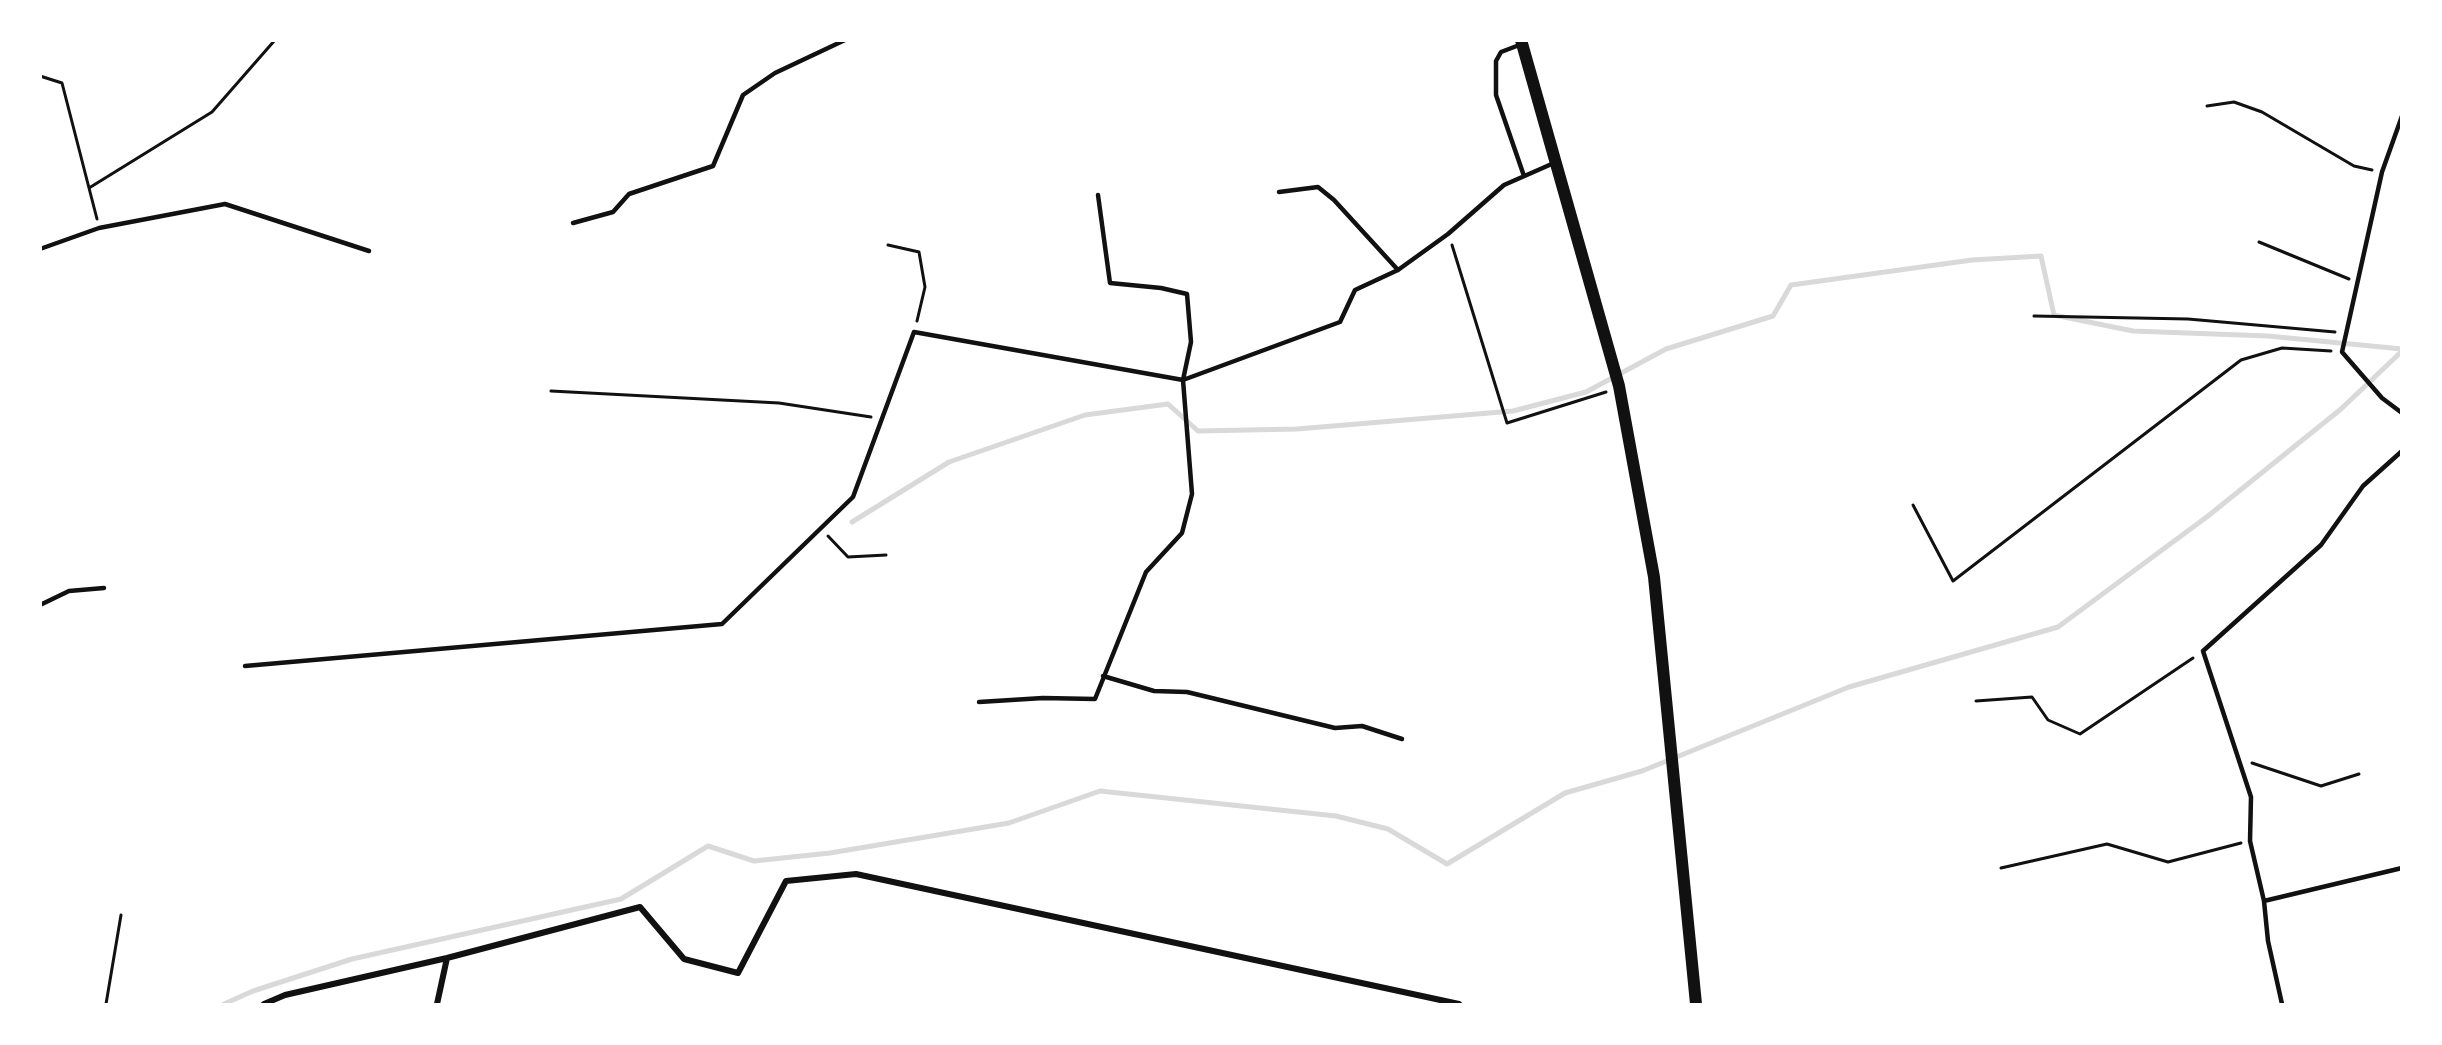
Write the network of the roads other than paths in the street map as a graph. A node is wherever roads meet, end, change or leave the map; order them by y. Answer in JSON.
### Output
{"nodes":[{"id":1,"x":845,"y":40,"type":"edge"},
{"id":2,"x":1522,"y":42,"type":"edge"},
{"id":3,"x":2402,"y":116,"type":"edge"},
{"id":4,"x":1557,"y":162,"type":"junction"},
{"id":5,"x":1524,"y":176,"type":"junction"},
{"id":6,"x":1279,"y":192,"type":"dead end"},
{"id":7,"x":1098,"y":195,"type":"dead end"},
{"id":8,"x":573,"y":223,"type":"dead end"},
{"id":9,"x":40,"y":249,"type":"edge"},
{"id":10,"x":369,"y":251,"type":"dead end"},
{"id":11,"x":1398,"y":270,"type":"junction"},
{"id":12,"x":1183,"y":380,"type":"junction"},
{"id":13,"x":2402,"y":413,"type":"edge"},
{"id":14,"x":2402,"y":451,"type":"edge"},
{"id":15,"x":104,"y":588,"type":"dead end"},
{"id":16,"x":40,"y":605,"type":"edge"},
{"id":17,"x":245,"y":666,"type":"dead end"},
{"id":18,"x":1103,"y":676,"type":"junction"},
{"id":19,"x":979,"y":702,"type":"dead end"},
{"id":20,"x":1402,"y":739,"type":"dead end"},
{"id":21,"x":2402,"y":868,"type":"edge"},
{"id":22,"x":2264,"y":901,"type":"junction"},
{"id":23,"x":447,"y":958,"type":"junction"},
{"id":24,"x":264,"y":1005,"type":"edge"},
{"id":25,"x":437,"y":1005,"type":"edge"},
{"id":26,"x":1459,"y":1005,"type":"edge"},
{"id":27,"x":1696,"y":1005,"type":"edge"},
{"id":28,"x":2282,"y":1005,"type":"edge"}],
"edges":[{"from":1,"to":8,"type":"lane"},
{"from":2,"to":4,"type":"main road"},
{"from":2,"to":5,"type":"lane"},
{"from":3,"to":13,"type":"lane"},
{"from":4,"to":5,"type":"lane"},
{"from":4,"to":27,"type":"main road"},
{"from":5,"to":11,"type":"lane"},
{"from":6,"to":11,"type":"lane"},
{"from":7,"to":12,"type":"lane"},
{"from":9,"to":10,"type":"lane"},
{"from":11,"to":12,"type":"lane"},
{"from":12,"to":17,"type":"lane"},
{"from":12,"to":18,"type":"lane"},
{"from":14,"to":22,"type":"lane"},
{"from":15,"to":16,"type":"lane"},
{"from":18,"to":19,"type":"lane"},
{"from":18,"to":20,"type":"lane"},
{"from":21,"to":22,"type":"lane"},
{"from":22,"to":28,"type":"lane"},
{"from":23,"to":24,"type":"street"},
{"from":23,"to":25,"type":"street"},
{"from":23,"to":26,"type":"street"}]}
